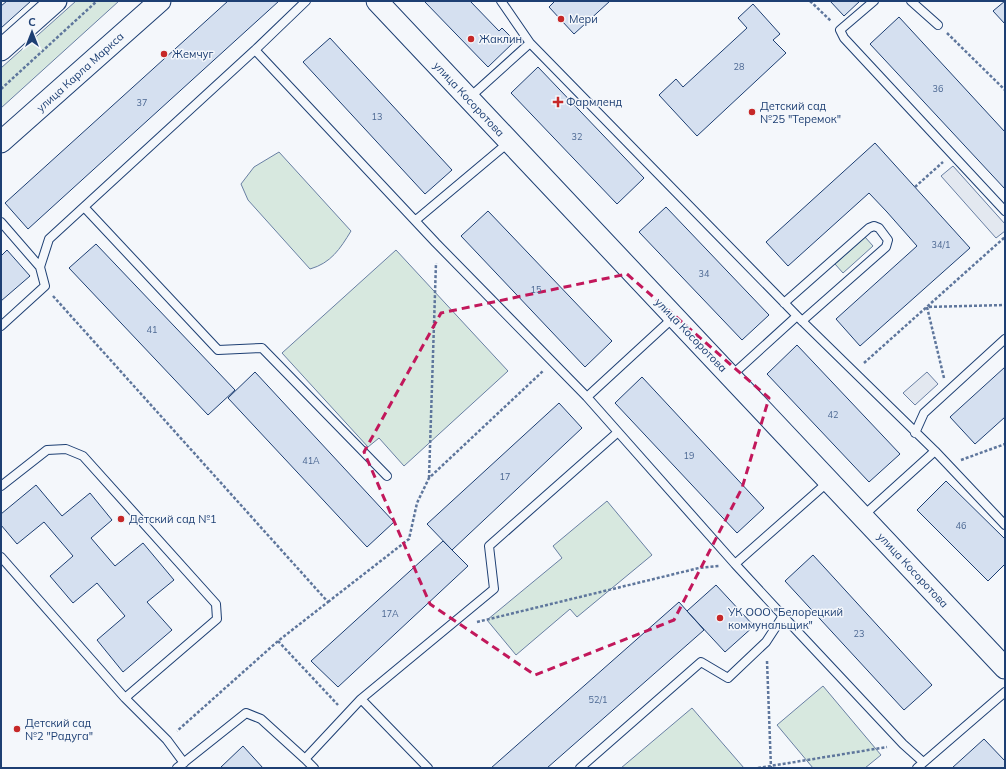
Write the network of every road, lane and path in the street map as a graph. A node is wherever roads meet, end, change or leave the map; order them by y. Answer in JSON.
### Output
{"nodes":[{"id":1,"x":56,"y":1,"type":"edge"},
{"id":2,"x":98,"y":1,"type":"edge"},
{"id":3,"x":160,"y":1,"type":"edge"},
{"id":4,"x":306,"y":1,"type":"edge"},
{"id":5,"x":377,"y":1,"type":"edge"},
{"id":6,"x":810,"y":1,"type":"edge"},
{"id":7,"x":874,"y":1,"type":"edge"},
{"id":8,"x":910,"y":1,"type":"edge"},
{"id":9,"x":506,"y":3,"type":"edge"},
{"id":10,"x":938,"y":25,"type":"joint"},
{"id":11,"x":840,"y":30,"type":"junction"},
{"id":12,"x":530,"y":43,"type":"junction"},
{"id":13,"x":1,"y":50,"type":"edge"},
{"id":14,"x":255,"y":50,"type":"junction"},
{"id":15,"x":1,"y":89,"type":"edge"},
{"id":16,"x":1005,"y":90,"type":"edge"},
{"id":17,"x":468,"y":98,"type":"junction"},
{"id":18,"x":1,"y":142,"type":"edge"},
{"id":19,"x":509,"y":142,"type":"junction"},
{"id":20,"x":953,"y":154,"type":"junction"},
{"id":21,"x":915,"y":187,"type":"dead end"},
{"id":22,"x":84,"y":207,"type":"junction"},
{"id":23,"x":1005,"y":211,"type":"edge"},
{"id":24,"x":416,"y":220,"type":"junction"},
{"id":25,"x":1,"y":222,"type":"edge"},
{"id":26,"x":1005,"y":236,"type":"edge"},
{"id":27,"x":436,"y":243,"type":"junction"},
{"id":28,"x":40,"y":267,"type":"junction"},
{"id":29,"x":45,"y":286,"type":"junction"},
{"id":30,"x":784,"y":303,"type":"junction"},
{"id":31,"x":1005,"y":305,"type":"edge"},
{"id":32,"x":927,"y":307,"type":"junction"},
{"id":33,"x":674,"y":317,"type":"junction"},
{"id":34,"x":800,"y":319,"type":"junction"},
{"id":35,"x":1,"y":326,"type":"edge"},
{"id":36,"x":1005,"y":339,"type":"edge"},
{"id":37,"x":552,"y":362,"type":"junction"},
{"id":38,"x":854,"y":373,"type":"junction"},
{"id":39,"x":731,"y":376,"type":"junction"},
{"id":40,"x":948,"y":392,"type":"junction"},
{"id":41,"x":588,"y":397,"type":"junction"},
{"id":42,"x":618,"y":432,"type":"junction"},
{"id":43,"x":915,"y":433,"type":"junction"},
{"id":44,"x":1005,"y":444,"type":"edge"},
{"id":45,"x":935,"y":451,"type":"junction"},
{"id":46,"x":948,"y":465,"type":"junction"},
{"id":47,"x":387,"y":476,"type":"dead end"},
{"id":48,"x":429,"y":478,"type":"junction"},
{"id":49,"x":829,"y":481,"type":"junction"},
{"id":50,"x":1,"y":486,"type":"edge"},
{"id":51,"x":863,"y":517,"type":"junction"},
{"id":52,"x":1005,"y":525,"type":"edge"},
{"id":53,"x":1,"y":557,"type":"edge"},
{"id":54,"x":735,"y":564,"type":"junction"},
{"id":55,"x":328,"y":602,"type":"junction"},
{"id":56,"x":783,"y":616,"type":"junction"},
{"id":57,"x":476,"y":622,"type":"dead end"},
{"id":58,"x":278,"y":641,"type":"junction"},
{"id":59,"x":766,"y":642,"type":"junction"},
{"id":60,"x":1005,"y":668,"type":"edge"},
{"id":61,"x":1005,"y":692,"type":"edge"},
{"id":62,"x":125,"y":698,"type":"junction"},
{"id":63,"x":361,"y":699,"type":"junction"},
{"id":64,"x":347,"y":714,"type":"junction"},
{"id":65,"x":167,"y":740,"type":"junction"},
{"id":66,"x":903,"y":744,"type":"junction"},
{"id":67,"x":305,"y":759,"type":"junction"},
{"id":68,"x":181,"y":765,"type":"edge"},
{"id":69,"x":920,"y":765,"type":"edge"},
{"id":70,"x":771,"y":767,"type":"edge"},
{"id":71,"x":314,"y":768,"type":"edge"},
{"id":72,"x":428,"y":768,"type":"edge"},
{"id":73,"x":580,"y":768,"type":"edge"},
{"id":74,"x":758,"y":768,"type":"edge"}],
"edges":[{"from":1,"to":13,"type":"street"},
{"from":2,"to":15,"type":"path"},
{"from":3,"to":18,"type":"street","name":"улица Карла Маркса"},
{"from":4,"to":14,"type":"lane"},
{"from":5,"to":17,"type":"street","name":"улица Косоротова"},
{"from":6,"to":11,"type":"path"},
{"from":7,"to":11,"type":"lane"},
{"from":8,"to":10,"type":"lane"},
{"from":9,"to":12,"type":"lane"},
{"from":10,"to":16,"type":"path"},
{"from":11,"to":20,"type":"lane"},
{"from":12,"to":17,"type":"lane"},
{"from":12,"to":30,"type":"lane"},
{"from":14,"to":22,"type":"lane"},
{"from":14,"to":24,"type":"lane"},
{"from":17,"to":19,"type":"street","name":"улица Косоротова"},
{"from":19,"to":24,"type":"lane"},
{"from":19,"to":33,"type":"street","name":"улица Косоротова"},
{"from":20,"to":21,"type":"path"},
{"from":20,"to":23,"type":"lane"},
{"from":22,"to":28,"type":"lane"},
{"from":22,"to":47,"type":"lane"},
{"from":24,"to":27,"type":"lane"},
{"from":25,"to":28,"type":"lane"},
{"from":26,"to":32,"type":"path"},
{"from":27,"to":37,"type":"lane"},
{"from":27,"to":48,"type":"path"},
{"from":28,"to":29,"type":"lane"},
{"from":29,"to":35,"type":"lane"},
{"from":29,"to":55,"type":"path"},
{"from":30,"to":34,"type":"lane"},
{"from":30,"to":34,"type":"lane"},
{"from":31,"to":32,"type":"path"},
{"from":32,"to":38,"type":"path"},
{"from":32,"to":40,"type":"path"},
{"from":33,"to":39,"type":"street","name":"улица Косоротова"},
{"from":33,"to":41,"type":"lane"},
{"from":34,"to":38,"type":"lane"},
{"from":34,"to":39,"type":"lane"},
{"from":36,"to":40,"type":"lane"},
{"from":37,"to":41,"type":"lane"},
{"from":37,"to":48,"type":"path"},
{"from":38,"to":43,"type":"lane"},
{"from":39,"to":49,"type":"street","name":"улица Косоротова"},
{"from":40,"to":43,"type":"lane"},
{"from":41,"to":42,"type":"lane"},
{"from":42,"to":54,"type":"lane"},
{"from":42,"to":63,"type":"lane"},
{"from":43,"to":45,"type":"lane"},
{"from":44,"to":46,"type":"path"},
{"from":45,"to":46,"type":"lane"},
{"from":45,"to":51,"type":"lane"},
{"from":46,"to":52,"type":"lane"},
{"from":48,"to":55,"type":"path"},
{"from":49,"to":51,"type":"street","name":"улица Косоротова"},
{"from":49,"to":54,"type":"lane"},
{"from":50,"to":62,"type":"lane"},
{"from":51,"to":60,"type":"street","name":"улица Косоротова"},
{"from":53,"to":62,"type":"lane"},
{"from":54,"to":56,"type":"lane"},
{"from":54,"to":57,"type":"path"},
{"from":55,"to":58,"type":"path"},
{"from":56,"to":59,"type":"lane"},
{"from":56,"to":66,"type":"lane"},
{"from":58,"to":64,"type":"path"},
{"from":58,"to":65,"type":"path"},
{"from":59,"to":70,"type":"path"},
{"from":59,"to":73,"type":"lane"},
{"from":61,"to":69,"type":"lane"},
{"from":62,"to":65,"type":"lane"},
{"from":63,"to":64,"type":"lane"},
{"from":63,"to":72,"type":"lane"},
{"from":64,"to":67,"type":"lane"},
{"from":65,"to":68,"type":"lane"},
{"from":66,"to":69,"type":"lane"},
{"from":66,"to":70,"type":"path"},
{"from":67,"to":68,"type":"lane"},
{"from":67,"to":71,"type":"lane"},
{"from":70,"to":74,"type":"path"}]}
